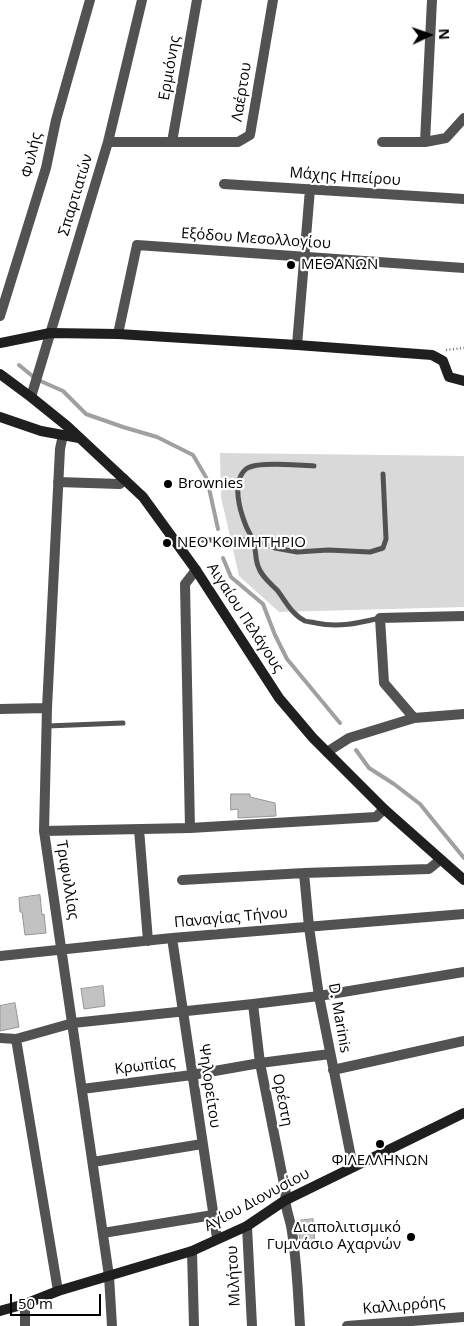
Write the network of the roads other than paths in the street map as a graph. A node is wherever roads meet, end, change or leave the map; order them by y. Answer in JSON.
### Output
{"nodes":[{"id":1,"x":90,"y":0,"type":"edge"},
{"id":2,"x":142,"y":0,"type":"edge"},
{"id":3,"x":198,"y":0,"type":"edge"},
{"id":4,"x":273,"y":0,"type":"edge"},
{"id":5,"x":432,"y":0,"type":"edge"},
{"id":6,"x":464,"y":118,"type":"edge"},
{"id":7,"x":108,"y":142,"type":"junction"},
{"id":8,"x":172,"y":142,"type":"junction"},
{"id":9,"x":382,"y":142,"type":"dead end"},
{"id":10,"x":424,"y":142,"type":"junction"},
{"id":11,"x":224,"y":184,"type":"dead end"},
{"id":12,"x":310,"y":189,"type":"junction"},
{"id":13,"x":464,"y":199,"type":"edge"},
{"id":14,"x":304,"y":257,"type":"junction"},
{"id":15,"x":464,"y":268,"type":"edge"},
{"id":16,"x":0,"y":316,"type":"edge"},
{"id":17,"x":50,"y":333,"type":"junction"},
{"id":18,"x":118,"y":334,"type":"junction"},
{"id":19,"x":0,"y":343,"type":"edge"},
{"id":20,"x":297,"y":345,"type":"junction"},
{"id":21,"x":0,"y":374,"type":"edge"},
{"id":22,"x":464,"y":381,"type":"edge"},
{"id":23,"x":31,"y":397,"type":"junction"},
{"id":24,"x":0,"y":417,"type":"edge"},
{"id":25,"x":63,"y":435,"type":"junction"},
{"id":26,"x":80,"y":438,"type":"junction"},
{"id":27,"x":314,"y":466,"type":"dead end"},
{"id":28,"x":382,"y":474,"type":"dead end"},
{"id":29,"x":124,"y":479,"type":"junction"},
{"id":30,"x":58,"y":482,"type":"junction"},
{"id":31,"x":176,"y":540,"type":"junction"},
{"id":32,"x":253,"y":540,"type":"junction"},
{"id":33,"x":196,"y":570,"type":"junction"},
{"id":34,"x":464,"y":616,"type":"edge"},
{"id":35,"x":380,"y":618,"type":"junction"},
{"id":36,"x":47,"y":708,"type":"junction"},
{"id":37,"x":0,"y":709,"type":"edge"},
{"id":38,"x":464,"y":714,"type":"edge"},
{"id":39,"x":414,"y":718,"type":"junction"},
{"id":40,"x":123,"y":723,"type":"dead end"},
{"id":41,"x":47,"y":726,"type":"junction"},
{"id":42,"x":327,"y":752,"type":"junction"},
{"id":43,"x":384,"y":809,"type":"junction"},
{"id":44,"x":190,"y":828,"type":"junction"},
{"id":45,"x":139,"y":829,"type":"junction"},
{"id":46,"x":44,"y":831,"type":"junction"},
{"id":47,"x":440,"y":860,"type":"junction"},
{"id":48,"x":304,"y":874,"type":"junction"},
{"id":49,"x":182,"y":880,"type":"dead end"},
{"id":50,"x":464,"y":880,"type":"edge"},
{"id":51,"x":464,"y":914,"type":"edge"},
{"id":52,"x":309,"y":927,"type":"junction"},
{"id":53,"x":172,"y":938,"type":"junction"},
{"id":54,"x":148,"y":940,"type":"junction"},
{"id":55,"x":62,"y":949,"type":"junction"},
{"id":56,"x":0,"y":956,"type":"edge"},
{"id":57,"x":464,"y":972,"type":"edge"},
{"id":58,"x":319,"y":996,"type":"junction"},
{"id":59,"x":253,"y":1004,"type":"junction"},
{"id":60,"x":183,"y":1011,"type":"junction"},
{"id":61,"x":73,"y":1023,"type":"junction"},
{"id":62,"x":0,"y":1038,"type":"edge"},
{"id":63,"x":16,"y":1038,"type":"junction"},
{"id":64,"x":464,"y":1041,"type":"edge"},
{"id":65,"x":330,"y":1054,"type":"junction"},
{"id":66,"x":260,"y":1063,"type":"junction"},
{"id":67,"x":333,"y":1070,"type":"junction"},
{"id":68,"x":192,"y":1075,"type":"junction"},
{"id":69,"x":82,"y":1089,"type":"junction"},
{"id":70,"x":464,"y":1113,"type":"edge"},
{"id":71,"x":202,"y":1144,"type":"junction"},
{"id":72,"x":93,"y":1162,"type":"junction"},
{"id":73,"x":353,"y":1167,"type":"junction"},
{"id":74,"x":284,"y":1201,"type":"junction"},
{"id":75,"x":213,"y":1215,"type":"junction"},
{"id":76,"x":247,"y":1226,"type":"junction"},
{"id":77,"x":103,"y":1233,"type":"junction"},
{"id":78,"x":217,"y":1238,"type":"junction"},
{"id":79,"x":192,"y":1251,"type":"junction"},
{"id":80,"x":109,"y":1276,"type":"junction"},
{"id":81,"x":58,"y":1291,"type":"junction"},
{"id":82,"x":25,"y":1304,"type":"junction"},
{"id":83,"x":0,"y":1311,"type":"edge"},
{"id":84,"x":464,"y":1317,"type":"edge"},
{"id":85,"x":417,"y":1323,"type":"edge"},
{"id":86,"x":25,"y":1326,"type":"edge"},
{"id":87,"x":112,"y":1326,"type":"edge"},
{"id":88,"x":194,"y":1326,"type":"edge"},
{"id":89,"x":252,"y":1326,"type":"edge"},
{"id":90,"x":300,"y":1326,"type":"edge"},
{"id":91,"x":347,"y":1326,"type":"edge"}],
"edges":[{"from":1,"to":16,"type":"street","name":"Φυλής"},
{"from":2,"to":7,"type":"street","name":"Σπαρτιατών"},
{"from":3,"to":8,"type":"street","name":"Ερμιόνης"},
{"from":4,"to":8,"type":"street","name":"Λαέρτου"},
{"from":5,"to":10,"type":"street"},
{"from":6,"to":10,"type":"street"},
{"from":7,"to":8,"type":"street","name":"Λαέρτου"},
{"from":7,"to":17,"type":"street","name":"Σπαρτιατών"},
{"from":9,"to":10,"type":"street"},
{"from":11,"to":12,"type":"street","name":"Μάχης Ηπείρου"},
{"from":12,"to":13,"type":"street","name":"Μάχης Ηπείρου"},
{"from":12,"to":14,"type":"street"},
{"from":14,"to":15,"type":"street","name":"Εξόδου Μεσολλογίου"},
{"from":14,"to":18,"type":"street","name":"Εξόδου Μεσολλογίου"},
{"from":14,"to":20,"type":"street"},
{"from":17,"to":18,"type":"street"},
{"from":17,"to":19,"type":"street"},
{"from":17,"to":23,"type":"street","name":"Σπαρτιατών"},
{"from":18,"to":20,"type":"street"},
{"from":20,"to":22,"type":"street"},
{"from":21,"to":23,"type":"street","name":"Αιγαίου Πελάγους"},
{"from":23,"to":26,"type":"street","name":"Αιγαίου Πελάγους"},
{"from":24,"to":25,"type":"street"},
{"from":25,"to":26,"type":"street"},
{"from":25,"to":30,"type":"street","name":"Τριφυλλίας"},
{"from":26,"to":29,"type":"street","name":"Αιγαίου Πελάγους"},
{"from":27,"to":32,"type":"lane"},
{"from":28,"to":32,"type":"lane"},
{"from":29,"to":30,"type":"street"},
{"from":29,"to":31,"type":"street","name":"Αιγαίου Πελάγους"},
{"from":30,"to":36,"type":"street","name":"Τριφυλλίας"},
{"from":31,"to":32,"type":"lane"},
{"from":31,"to":33,"type":"street","name":"Αιγαίου Πελάγους"},
{"from":32,"to":35,"type":"lane"},
{"from":33,"to":42,"type":"street","name":"Αιγαίου Πελάγους"},
{"from":33,"to":44,"type":"street"},
{"from":34,"to":35,"type":"street"},
{"from":35,"to":39,"type":"street"},
{"from":36,"to":37,"type":"street"},
{"from":36,"to":41,"type":"street","name":"Τριφυλλίας"},
{"from":38,"to":39,"type":"street"},
{"from":39,"to":42,"type":"street"},
{"from":40,"to":41,"type":"lane"},
{"from":41,"to":46,"type":"street","name":"Τριφυλλίας"},
{"from":42,"to":43,"type":"street","name":"Αιγαίου Πελάγους"},
{"from":43,"to":44,"type":"street"},
{"from":43,"to":47,"type":"street","name":"Αιγαίου Πελάγους"},
{"from":44,"to":45,"type":"street"},
{"from":45,"to":46,"type":"street"},
{"from":45,"to":54,"type":"street"},
{"from":46,"to":55,"type":"street","name":"Τριφυλλίας"},
{"from":47,"to":48,"type":"street"},
{"from":47,"to":50,"type":"street","name":"Αιγαίου Πελάγους"},
{"from":48,"to":49,"type":"street"},
{"from":48,"to":52,"type":"street","name":"D. Marinis"},
{"from":51,"to":52,"type":"street","name":"Παναγίας Τήνου"},
{"from":52,"to":53,"type":"street","name":"Παναγίας Τήνου"},
{"from":52,"to":58,"type":"street","name":"D. Marinis"},
{"from":53,"to":54,"type":"street","name":"Παναγίας Τήνου"},
{"from":53,"to":60,"type":"street","name":"Ψηλορείτου"},
{"from":54,"to":55,"type":"street","name":"Παναγίας Τήνου"},
{"from":55,"to":56,"type":"street","name":"Παναγίας Τήνου"},
{"from":55,"to":61,"type":"street","name":"Τριφυλλίας"},
{"from":57,"to":58,"type":"street"},
{"from":58,"to":59,"type":"street"},
{"from":58,"to":65,"type":"street","name":"D. Marinis"},
{"from":59,"to":60,"type":"street"},
{"from":59,"to":66,"type":"street","name":"Ορέστη"},
{"from":60,"to":61,"type":"street"},
{"from":60,"to":68,"type":"street","name":"Ψηλορείτου"},
{"from":61,"to":63,"type":"street"},
{"from":61,"to":69,"type":"street","name":"Τριφυλλίας"},
{"from":62,"to":63,"type":"street"},
{"from":63,"to":81,"type":"street"},
{"from":64,"to":67,"type":"street"},
{"from":65,"to":66,"type":"street","name":"Κρωπίας"},
{"from":65,"to":67,"type":"street","name":"D. Marinis"},
{"from":66,"to":68,"type":"street","name":"Κρωπίας"},
{"from":66,"to":74,"type":"street","name":"Ορέστη"},
{"from":67,"to":73,"type":"street","name":"D. Marinis"},
{"from":68,"to":69,"type":"street","name":"Κρωπίας"},
{"from":68,"to":71,"type":"street","name":"Ψηλορείτου"},
{"from":69,"to":72,"type":"street","name":"Τριφυλλίας"},
{"from":70,"to":73,"type":"street","name":"Αγίου Διονυσίου"},
{"from":71,"to":72,"type":"street"},
{"from":71,"to":75,"type":"street","name":"Ψηλορείτου"},
{"from":72,"to":77,"type":"street","name":"Τριφυλλίας"},
{"from":73,"to":74,"type":"street","name":"Αγίου Διονυσίου"},
{"from":74,"to":76,"type":"street","name":"Αγίου Διονυσίου"},
{"from":74,"to":90,"type":"street","name":"Ορέστη"},
{"from":75,"to":77,"type":"street"},
{"from":75,"to":78,"type":"street","name":"Ψηλορείτου"},
{"from":76,"to":78,"type":"street","name":"Αγίου Διονυσίου"},
{"from":76,"to":89,"type":"street","name":"Μιλήτου"},
{"from":77,"to":80,"type":"street","name":"Τριφυλλίας"},
{"from":78,"to":79,"type":"street","name":"Αγίου Διονυσίου"},
{"from":79,"to":80,"type":"street","name":"Αγίου Διονυσίου"},
{"from":79,"to":88,"type":"street"},
{"from":80,"to":81,"type":"street","name":"Αγίου Διονυσίου"},
{"from":80,"to":87,"type":"street","name":"Τριφυλλίας"},
{"from":81,"to":82,"type":"street","name":"Αγίου Διονυσίου"},
{"from":82,"to":83,"type":"street","name":"Αγίου Διονυσίου"},
{"from":82,"to":86,"type":"street"},
{"from":84,"to":85,"type":"street","name":"Καλλιρρόης"},
{"from":85,"to":91,"type":"street","name":"Καλλιρρόης"}]}
